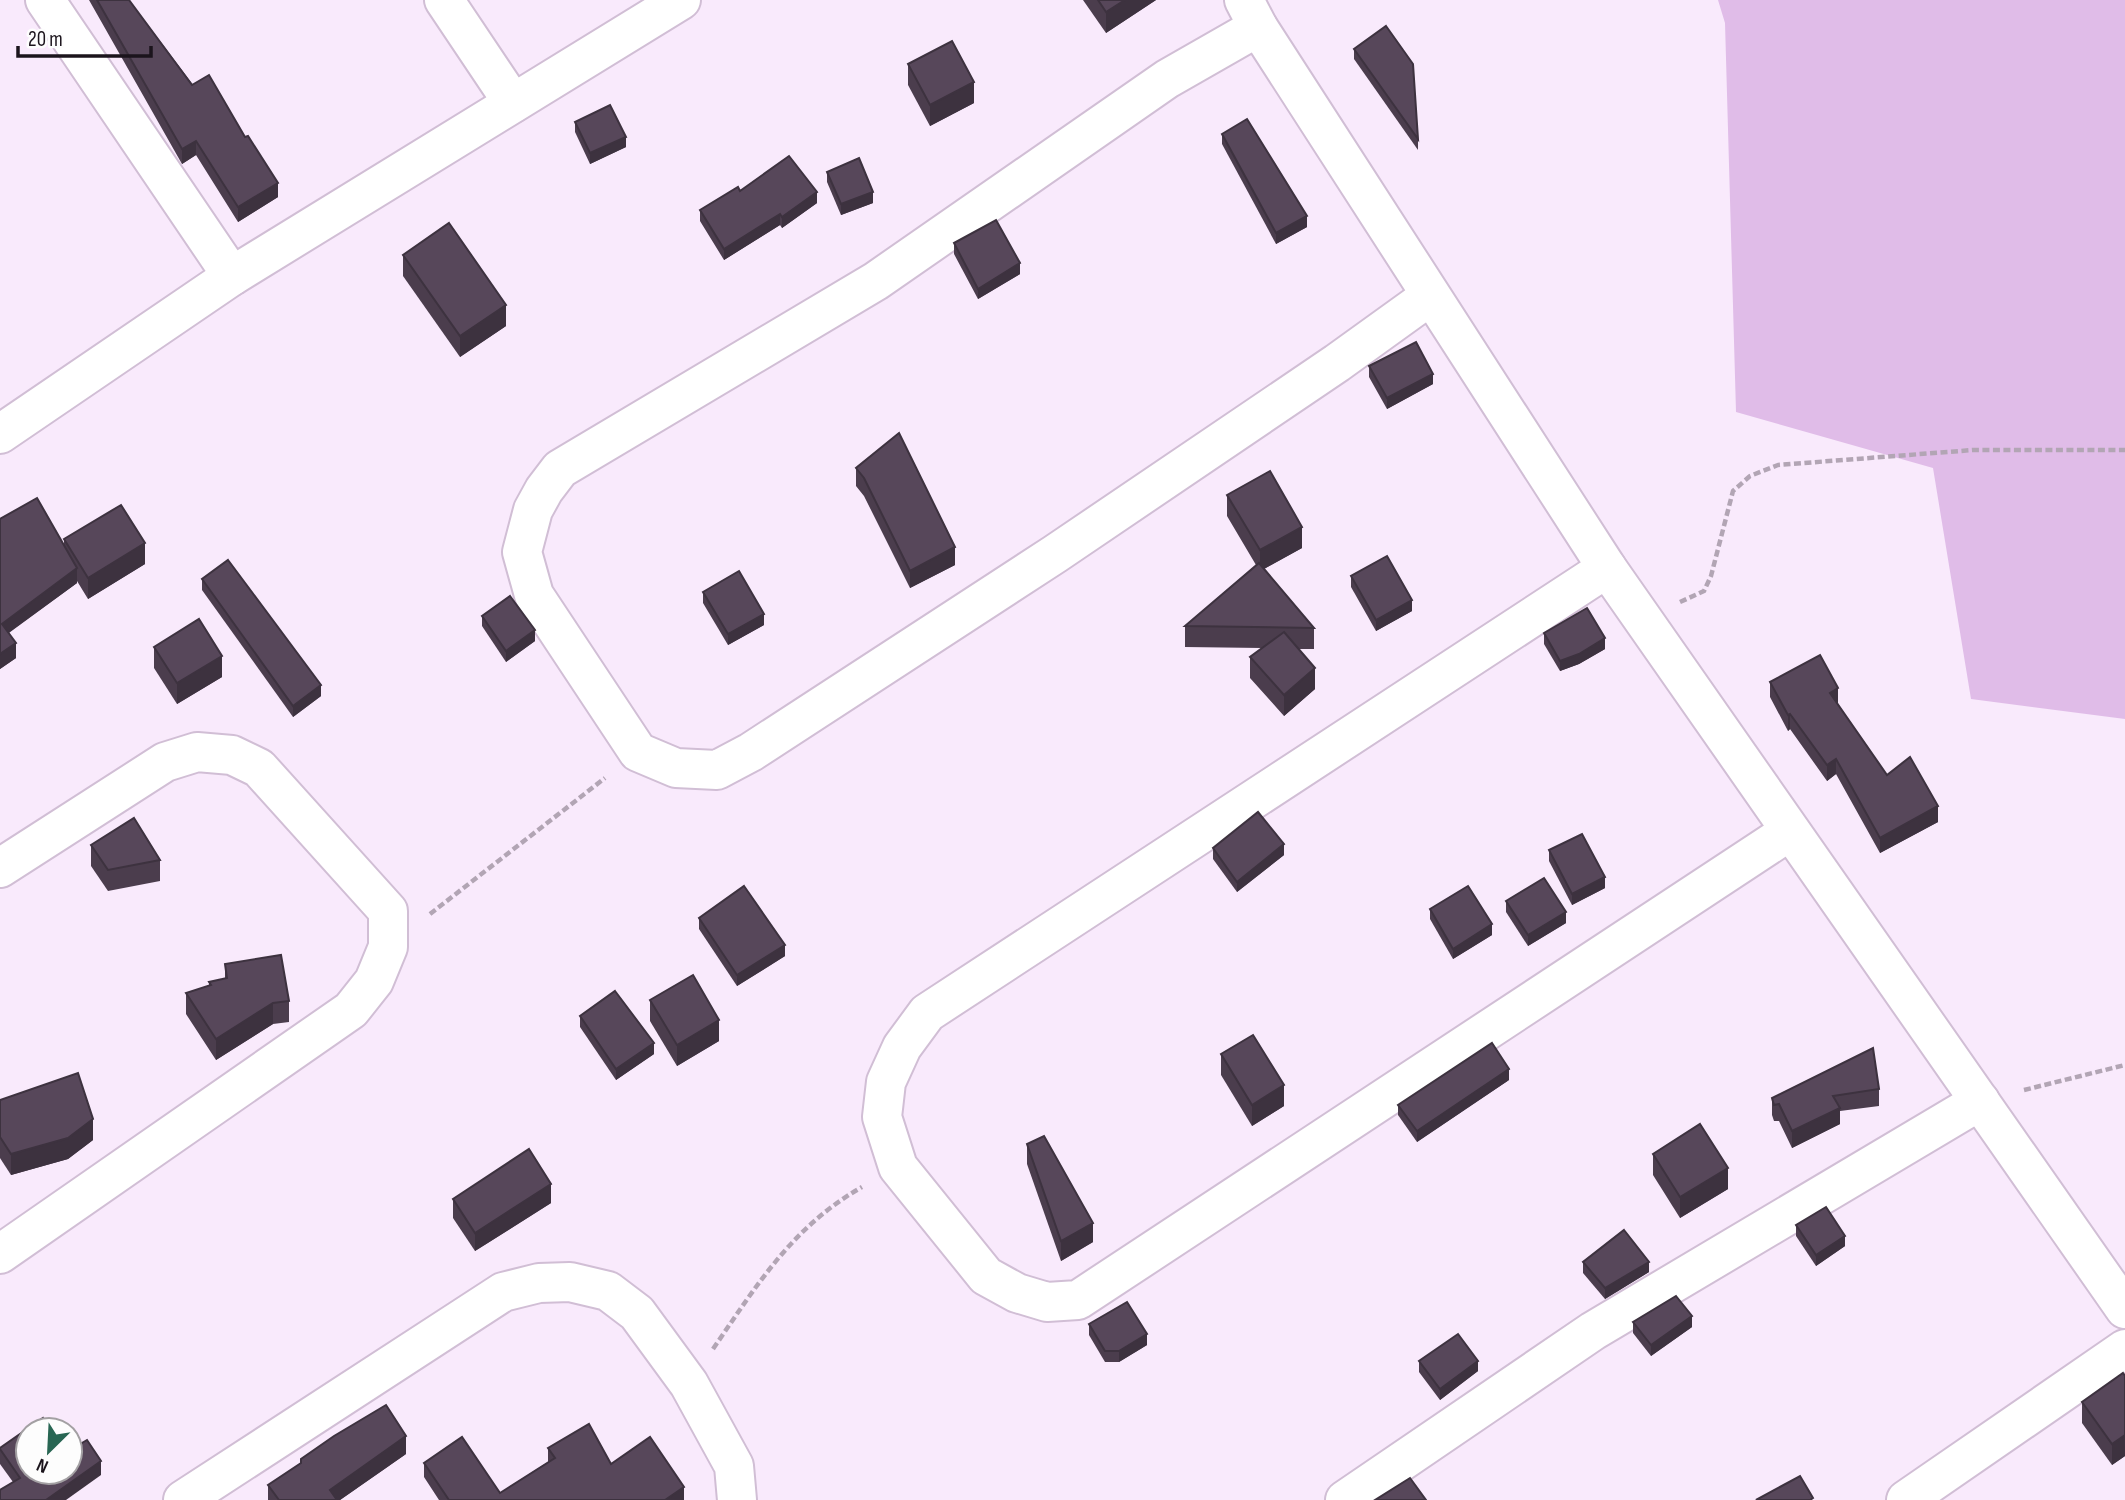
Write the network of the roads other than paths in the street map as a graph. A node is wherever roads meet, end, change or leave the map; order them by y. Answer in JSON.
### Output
{"nodes":[{"id":1,"x":45,"y":0,"type":"edge"},
{"id":2,"x":444,"y":0,"type":"edge"},
{"id":3,"x":681,"y":0,"type":"edge"},
{"id":4,"x":1251,"y":14,"type":"edge"},
{"id":5,"x":513,"y":103,"type":"junction"},
{"id":6,"x":232,"y":276,"type":"junction"},
{"id":7,"x":1430,"y":296,"type":"junction"},
{"id":8,"x":0,"y":434,"type":"edge"},
{"id":9,"x":1607,"y":568,"type":"junction"},
{"id":10,"x":1790,"y":831,"type":"junction"},
{"id":11,"x":0,"y":868,"type":"edge"},
{"id":12,"x":1980,"y":1101,"type":"junction"},
{"id":13,"x":0,"y":1254,"type":"edge"},
{"id":14,"x":2125,"y":1309,"type":"edge"},
{"id":15,"x":2125,"y":1349,"type":"edge"},
{"id":16,"x":183,"y":1500,"type":"edge"},
{"id":17,"x":737,"y":1500,"type":"edge"},
{"id":18,"x":1345,"y":1500,"type":"edge"},
{"id":19,"x":1906,"y":1500,"type":"edge"}],
"edges":[{"from":1,"to":6,"type":"street"},
{"from":2,"to":5,"type":"street"},
{"from":3,"to":5,"type":"street"},
{"from":4,"to":7,"type":"street"},
{"from":4,"to":7,"type":"street"},
{"from":5,"to":6,"type":"street"},
{"from":6,"to":8,"type":"street"},
{"from":7,"to":9,"type":"street"},
{"from":9,"to":10,"type":"street"},
{"from":9,"to":10,"type":"street"},
{"from":10,"to":12,"type":"street"},
{"from":11,"to":13,"type":"street"},
{"from":12,"to":14,"type":"street"},
{"from":12,"to":18,"type":"street"},
{"from":15,"to":19,"type":"street"},
{"from":16,"to":17,"type":"street"}]}
